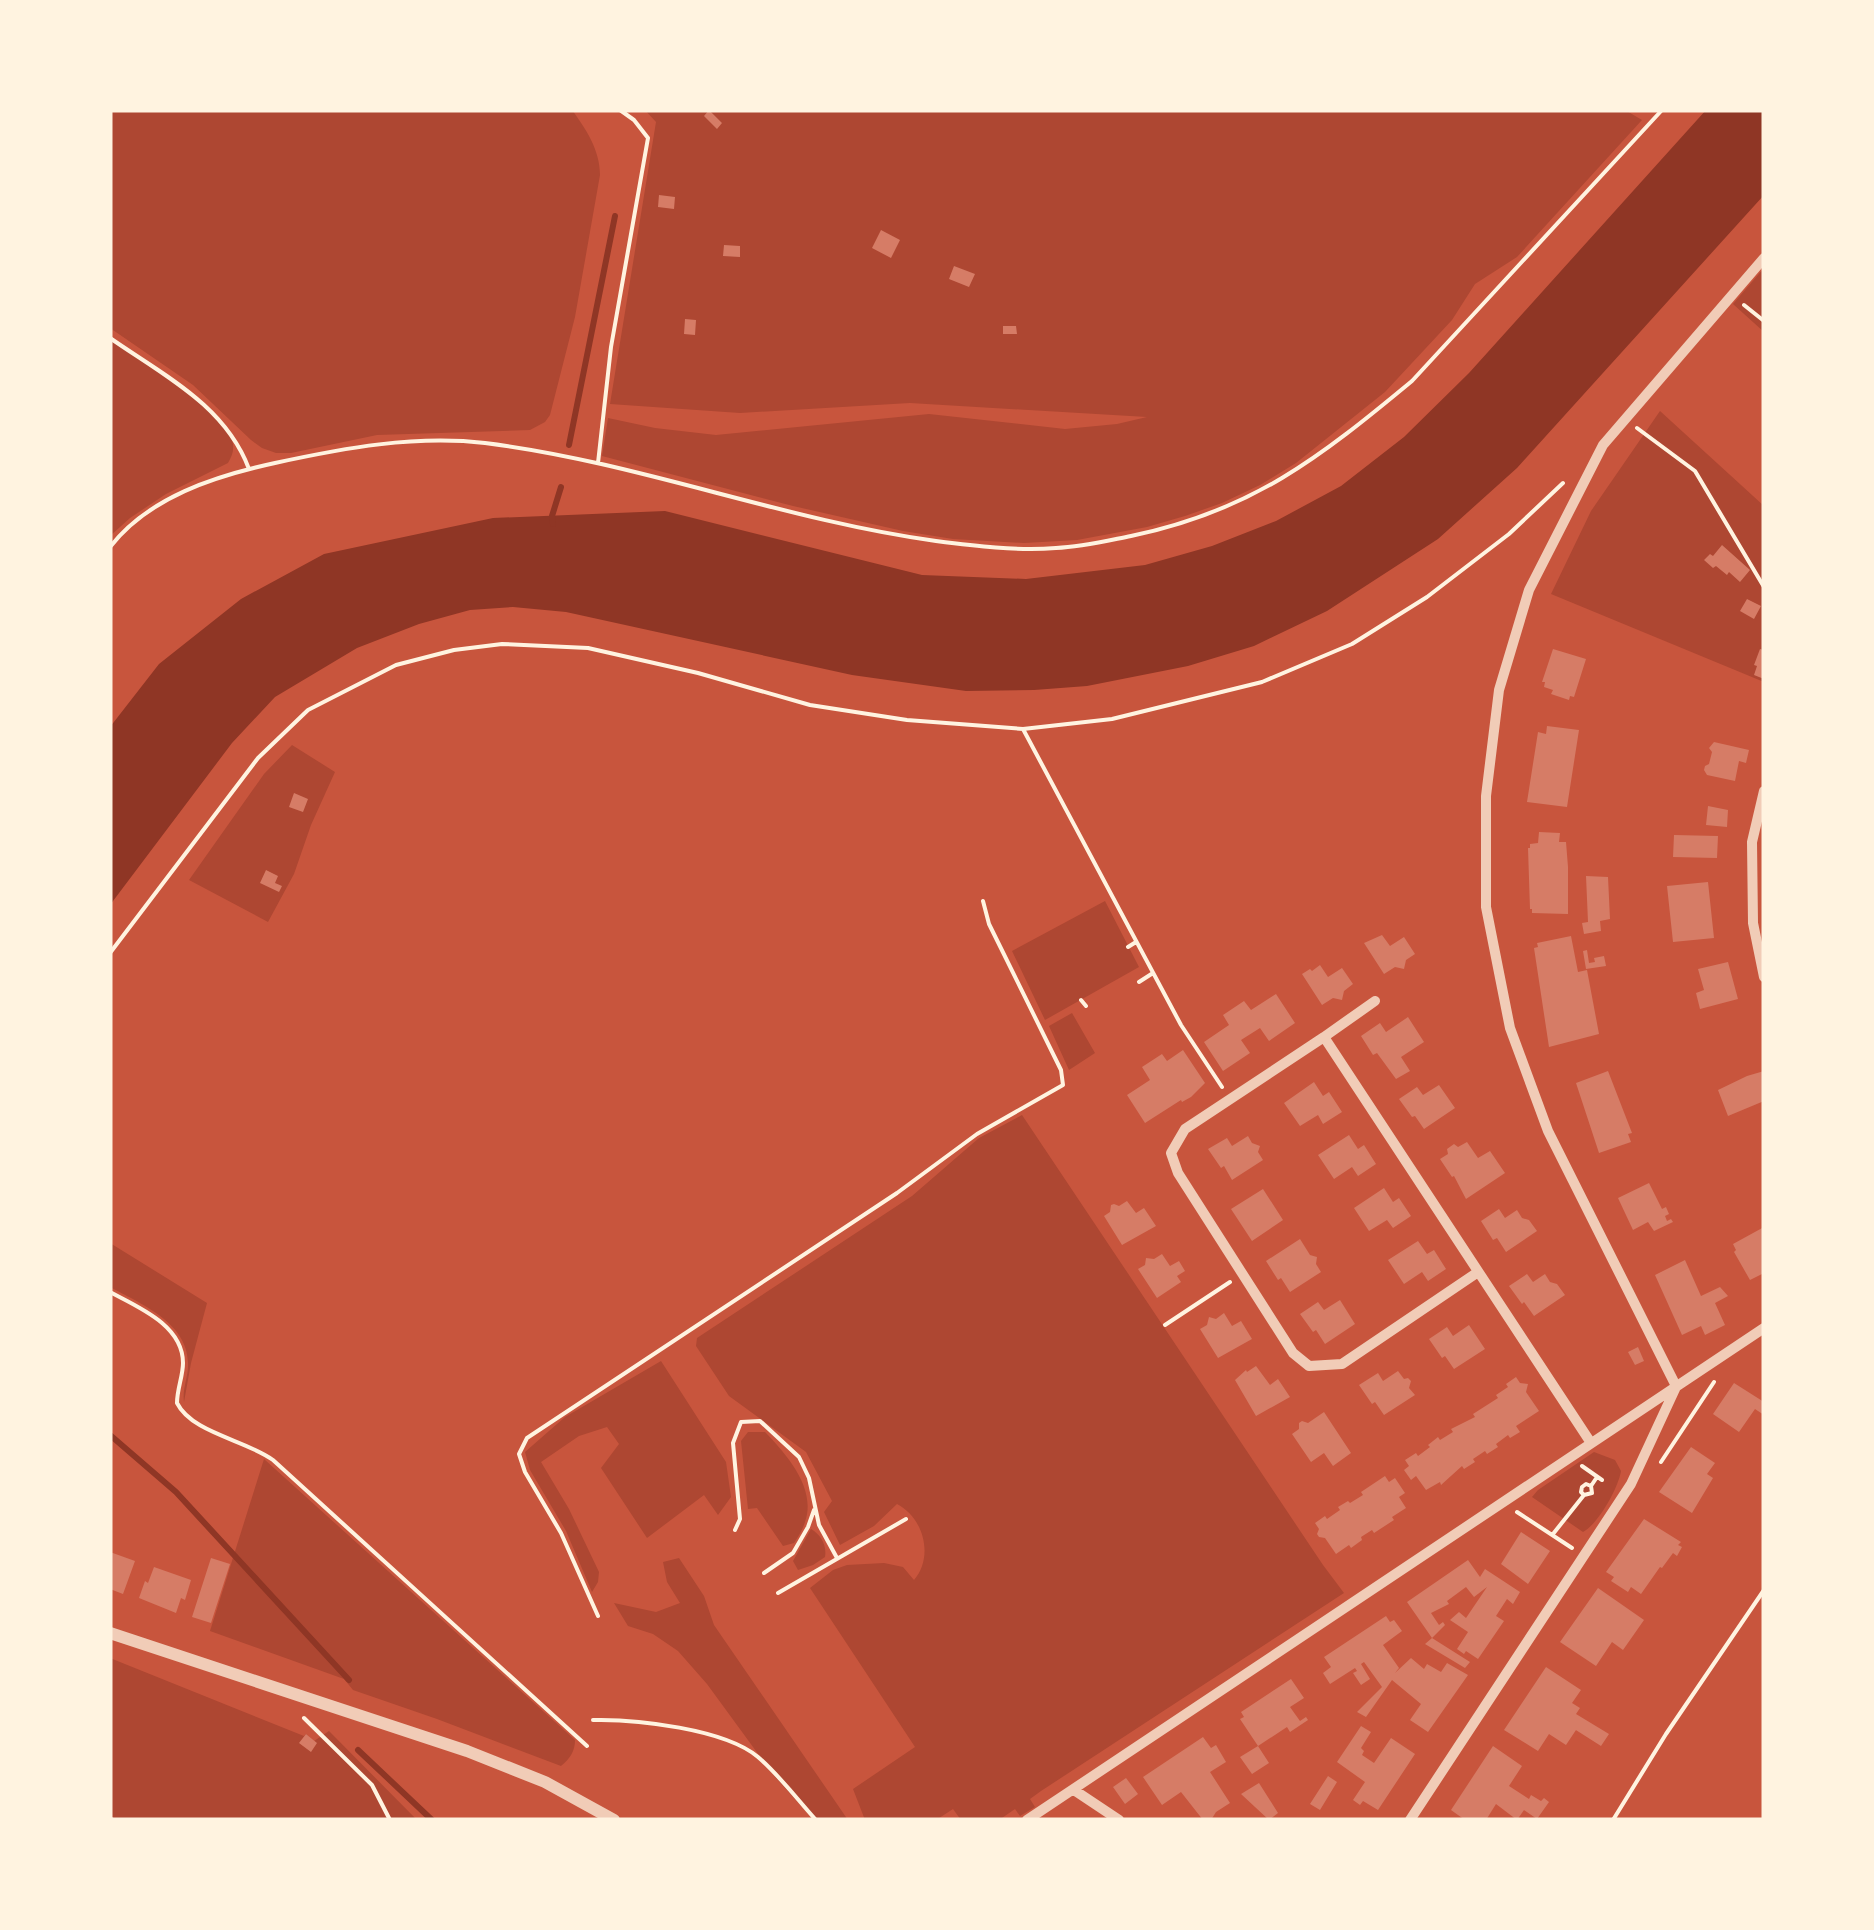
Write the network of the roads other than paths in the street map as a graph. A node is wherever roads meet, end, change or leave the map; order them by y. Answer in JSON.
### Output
{"nodes":[{"id":1,"x":1764,"y":258,"type":"edge"},
{"id":2,"x":1764,"y":791,"type":"edge"},
{"id":3,"x":1764,"y":977,"type":"edge"},
{"id":4,"x":1375,"y":1001,"type":"dead end"},
{"id":5,"x":1324,"y":1037,"type":"junction"},
{"id":6,"x":1478,"y":1272,"type":"junction"},
{"id":7,"x":1764,"y":1328,"type":"edge"},
{"id":8,"x":1676,"y":1386,"type":"junction"},
{"id":9,"x":1591,"y":1443,"type":"junction"},
{"id":10,"x":110,"y":1632,"type":"edge"},
{"id":11,"x":1074,"y":1790,"type":"junction"},
{"id":12,"x":614,"y":1820,"type":"edge"},
{"id":13,"x":1027,"y":1820,"type":"edge"},
{"id":14,"x":1119,"y":1820,"type":"edge"},
{"id":15,"x":1410,"y":1820,"type":"edge"}],
"edges":[{"from":1,"to":8,"type":"street"},
{"from":2,"to":3,"type":"street"},
{"from":4,"to":5,"type":"street"},
{"from":5,"to":6,"type":"street"},
{"from":5,"to":6,"type":"street"},
{"from":6,"to":9,"type":"street"},
{"from":7,"to":8,"type":"street"},
{"from":8,"to":9,"type":"street"},
{"from":8,"to":15,"type":"street"},
{"from":9,"to":11,"type":"street"},
{"from":10,"to":12,"type":"street"},
{"from":11,"to":13,"type":"street"},
{"from":11,"to":14,"type":"street"}]}
